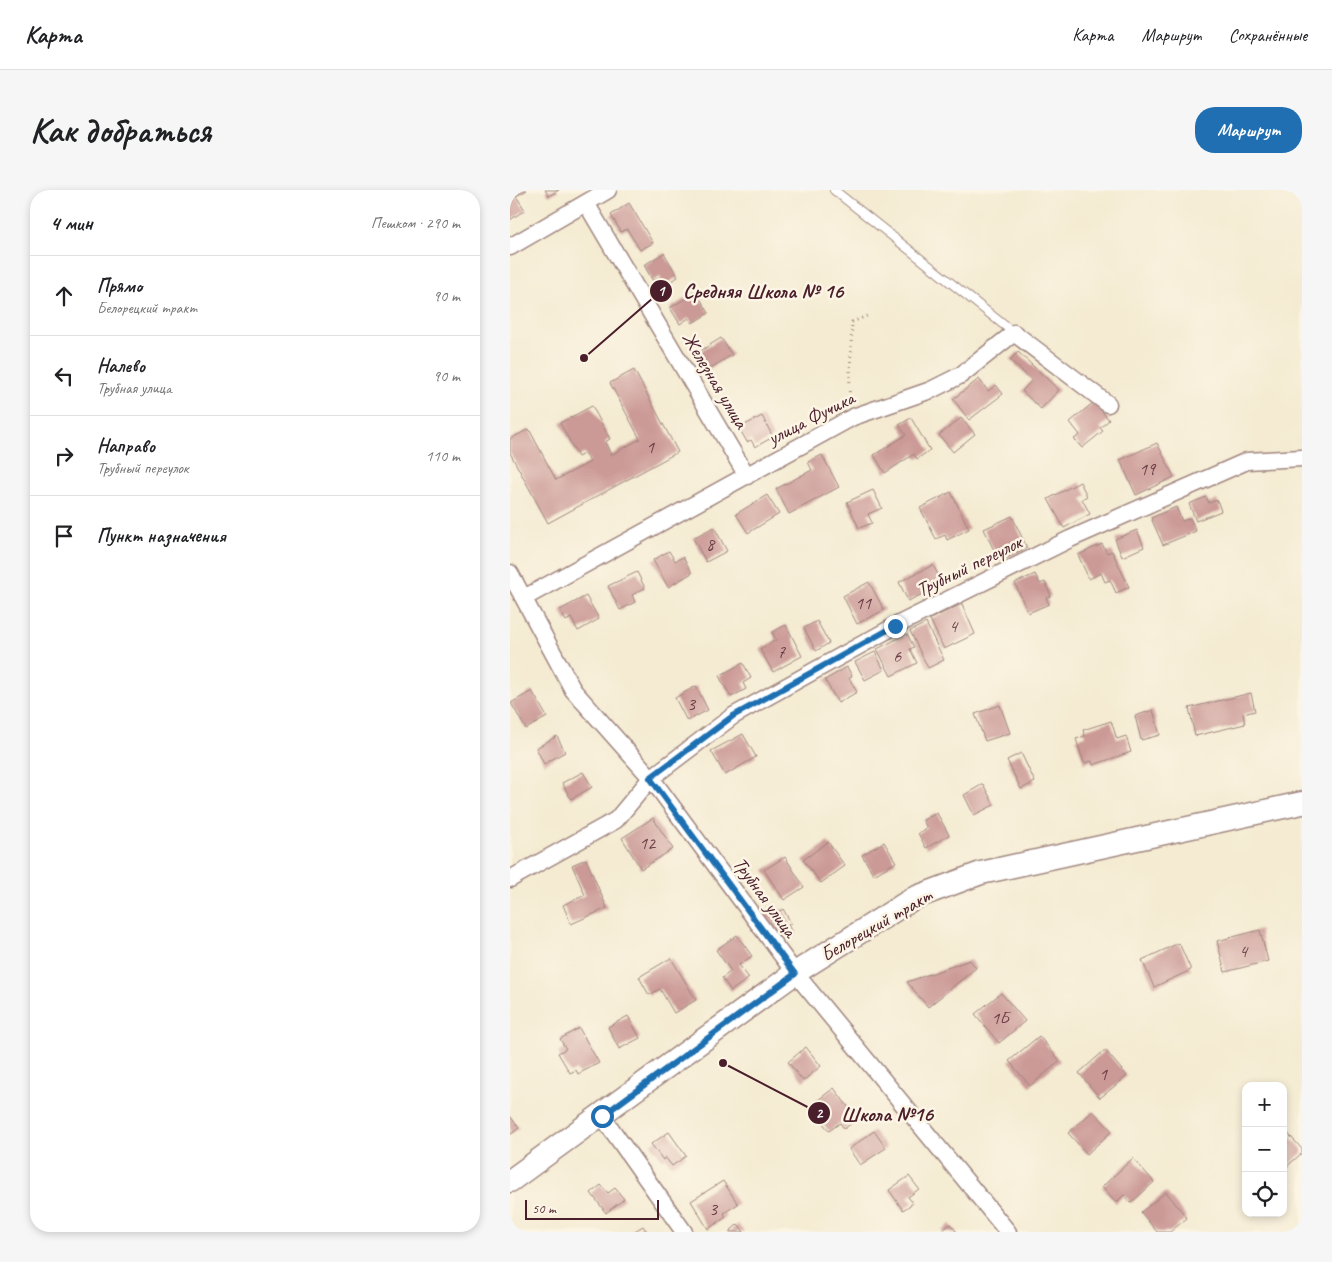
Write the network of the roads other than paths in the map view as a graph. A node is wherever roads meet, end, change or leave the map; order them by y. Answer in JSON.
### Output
{"nodes":[{"id":1,"x":608,"y":190,"type":"edge"},
{"id":2,"x":834,"y":190,"type":"edge"},
{"id":3,"x":586,"y":203,"type":"junction"},
{"id":4,"x":510,"y":247,"type":"edge"},
{"id":5,"x":1014,"y":333,"type":"junction"},
{"id":6,"x":1108,"y":404,"type":"dead end"},
{"id":7,"x":1302,"y":458,"type":"edge"},
{"id":8,"x":747,"y":476,"type":"junction"},
{"id":9,"x":510,"y":573,"type":"edge"},
{"id":10,"x":524,"y":598,"type":"junction"},
{"id":11,"x":650,"y":778,"type":"junction"},
{"id":12,"x":1302,"y":803,"type":"edge"},
{"id":13,"x":510,"y":879,"type":"edge"},
{"id":14,"x":795,"y":974,"type":"junction"},
{"id":15,"x":602,"y":1116,"type":"junction"},
{"id":16,"x":510,"y":1181,"type":"edge"},
{"id":17,"x":684,"y":1232,"type":"edge"},
{"id":18,"x":1008,"y":1232,"type":"edge"}],
"edges":[{"from":1,"to":3,"type":"street"},
{"from":2,"to":5,"type":"lane"},
{"from":3,"to":4,"type":"street"},
{"from":3,"to":8,"type":"street","name":"Железная улица"},
{"from":5,"to":6,"type":"street"},
{"from":5,"to":8,"type":"street","name":"улица Фучика"},
{"from":7,"to":11,"type":"street","name":"Трубный переулок"},
{"from":8,"to":10,"type":"street","name":"улица Фучика"},
{"from":9,"to":10,"type":"street","name":"Трубная улица"},
{"from":10,"to":11,"type":"street","name":"Трубная улица"},
{"from":11,"to":13,"type":"street","name":"Трубный переулок"},
{"from":11,"to":14,"type":"street","name":"Трубная улица"},
{"from":12,"to":14,"type":"street","name":"Белорецкий тракт"},
{"from":14,"to":15,"type":"street","name":"Белорецкий тракт"},
{"from":14,"to":18,"type":"street","name":"Трубная улица"},
{"from":15,"to":16,"type":"street","name":"Белорецкий тракт"},
{"from":15,"to":17,"type":"street"}]}
